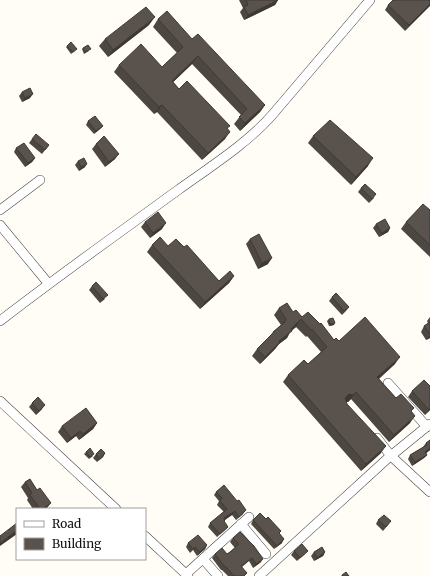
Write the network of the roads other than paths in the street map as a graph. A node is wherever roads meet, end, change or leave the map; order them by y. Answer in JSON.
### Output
{"nodes":[{"id":1,"x":370,"y":0,"type":"edge"},
{"id":2,"x":40,"y":180,"type":"dead end"},
{"id":3,"x":0,"y":210,"type":"edge"},
{"id":4,"x":0,"y":225,"type":"edge"},
{"id":5,"x":48,"y":283,"type":"junction"},
{"id":6,"x":0,"y":321,"type":"edge"},
{"id":7,"x":388,"y":383,"type":"dead end"},
{"id":8,"x":0,"y":401,"type":"edge"},
{"id":9,"x":429,"y":425,"type":"edge"},
{"id":10,"x":372,"y":433,"type":"edge"},
{"id":11,"x":391,"y":456,"type":"junction"},
{"id":12,"x":430,"y":492,"type":"edge"},
{"id":13,"x":115,"y":508,"type":"edge"},
{"id":14,"x":249,"y":517,"type":"dead end"},
{"id":15,"x":242,"y":524,"type":"junction"},
{"id":16,"x":146,"y":537,"type":"edge"},
{"id":17,"x":266,"y":554,"type":"dead end"},
{"id":18,"x":203,"y":559,"type":"junction"},
{"id":19,"x":187,"y":575,"type":"edge"},
{"id":20,"x":218,"y":576,"type":"edge"},
{"id":21,"x":259,"y":576,"type":"edge"}],
"edges":[{"from":1,"to":5,"type":"street"},
{"from":2,"to":3,"type":"street"},
{"from":4,"to":5,"type":"street"},
{"from":5,"to":6,"type":"street"},
{"from":7,"to":9,"type":"street"},
{"from":8,"to":13,"type":"street"},
{"from":9,"to":11,"type":"street"},
{"from":10,"to":11,"type":"street"},
{"from":11,"to":12,"type":"street"},
{"from":11,"to":21,"type":"street"},
{"from":14,"to":15,"type":"street"},
{"from":15,"to":17,"type":"street"},
{"from":15,"to":18,"type":"street"},
{"from":16,"to":19,"type":"street"},
{"from":18,"to":19,"type":"street"},
{"from":18,"to":20,"type":"street"}]}
